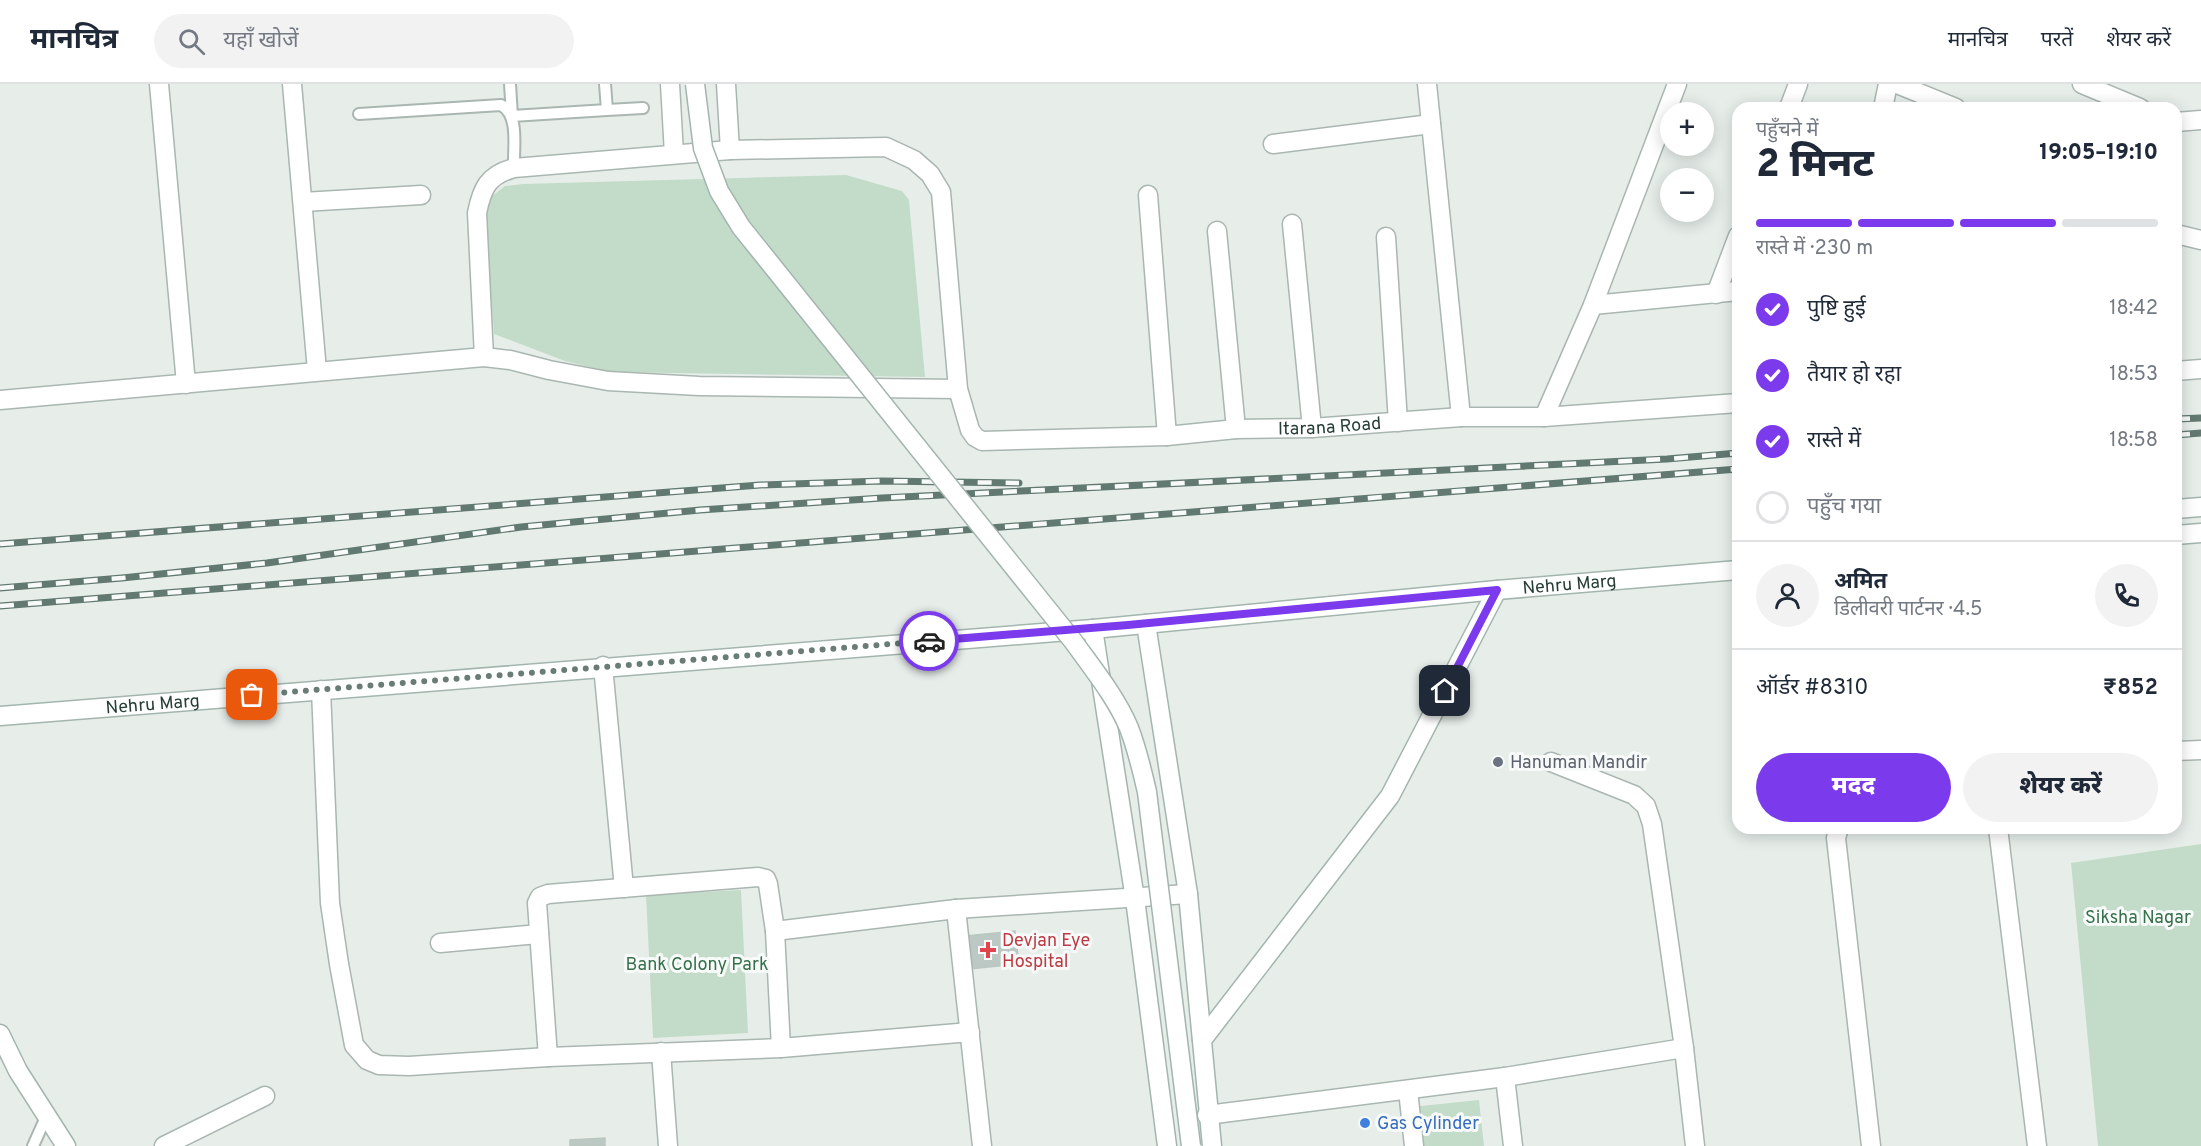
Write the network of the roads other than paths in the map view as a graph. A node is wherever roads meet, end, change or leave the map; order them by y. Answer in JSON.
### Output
{"nodes":[{"id":1,"x":159,"y":84,"type":"edge"},
{"id":2,"x":292,"y":84,"type":"edge"},
{"id":3,"x":510,"y":84,"type":"edge"},
{"id":4,"x":606,"y":84,"type":"edge"},
{"id":5,"x":670,"y":84,"type":"edge"},
{"id":6,"x":695,"y":84,"type":"edge"},
{"id":7,"x":726,"y":84,"type":"edge"},
{"id":8,"x":1427,"y":84,"type":"edge"},
{"id":9,"x":1677,"y":84,"type":"edge"},
{"id":10,"x":1798,"y":84,"type":"edge"},
{"id":11,"x":1888,"y":84,"type":"edge"},
{"id":12,"x":1897,"y":84,"type":"edge"},
{"id":13,"x":2082,"y":84,"type":"edge"},
{"id":14,"x":1791,"y":102,"type":"edge"},
{"id":15,"x":1884,"y":102,"type":"edge"},
{"id":16,"x":1941,"y":102,"type":"edge"},
{"id":17,"x":2126,"y":102,"type":"edge"},
{"id":18,"x":643,"y":108,"type":"dead end"},
{"id":19,"x":608,"y":110,"type":"junction"},
{"id":20,"x":359,"y":114,"type":"dead end"},
{"id":21,"x":512,"y":116,"type":"junction"},
{"id":22,"x":2201,"y":120,"type":"edge"},
{"id":23,"x":2182,"y":122,"type":"edge"},
{"id":24,"x":1431,"y":124,"type":"junction"},
{"id":25,"x":1273,"y":144,"type":"dead end"},
{"id":26,"x":730,"y":150,"type":"junction"},
{"id":27,"x":674,"y":154,"type":"junction"},
{"id":28,"x":514,"y":168,"type":"junction"},
{"id":29,"x":421,"y":195,"type":"dead end"},
{"id":30,"x":1148,"y":195,"type":"dead end"},
{"id":31,"x":303,"y":202,"type":"junction"},
{"id":32,"x":1292,"y":224,"type":"dead end"},
{"id":33,"x":1217,"y":231,"type":"dead end"},
{"id":34,"x":2182,"y":235,"type":"edge"},
{"id":35,"x":1386,"y":237,"type":"dead end"},
{"id":36,"x":2201,"y":240,"type":"edge"},
{"id":37,"x":1732,"y":252,"type":"edge"},
{"id":38,"x":1732,"y":292,"type":"edge"},
{"id":39,"x":1716,"y":294,"type":"junction"},
{"id":40,"x":1593,"y":305,"type":"junction"},
{"id":41,"x":484,"y":357,"type":"junction"},
{"id":42,"x":2201,"y":369,"type":"edge"},
{"id":43,"x":317,"y":371,"type":"junction"},
{"id":44,"x":2182,"y":371,"type":"edge"},
{"id":45,"x":186,"y":384,"type":"junction"},
{"id":46,"x":958,"y":389,"type":"junction"},
{"id":47,"x":0,"y":400,"type":"edge"},
{"id":48,"x":1732,"y":403,"type":"edge"},
{"id":49,"x":1461,"y":417,"type":"junction"},
{"id":50,"x":1544,"y":417,"type":"junction"},
{"id":51,"x":1398,"y":422,"type":"junction"},
{"id":52,"x":1312,"y":428,"type":"junction"},
{"id":53,"x":1236,"y":429,"type":"junction"},
{"id":54,"x":1167,"y":436,"type":"junction"},
{"id":55,"x":2201,"y":507,"type":"edge"},
{"id":56,"x":2182,"y":509,"type":"edge"},
{"id":57,"x":2201,"y":533,"type":"edge"},
{"id":58,"x":2182,"y":535,"type":"edge"},
{"id":59,"x":1732,"y":570,"type":"edge"},
{"id":60,"x":1497,"y":590,"type":"junction"},
{"id":61,"x":1146,"y":624,"type":"junction"},
{"id":62,"x":1093,"y":628,"type":"junction"},
{"id":63,"x":603,"y":666,"type":"junction"},
{"id":64,"x":321,"y":690,"type":"junction"},
{"id":65,"x":0,"y":716,"type":"edge"},
{"id":66,"x":2201,"y":750,"type":"edge"},
{"id":67,"x":2182,"y":751,"type":"edge"},
{"id":68,"x":1551,"y":762,"type":"dead end"},
{"id":69,"x":1837,"y":834,"type":"edge"},
{"id":70,"x":1999,"y":834,"type":"edge"},
{"id":71,"x":624,"y":888,"type":"junction"},
{"id":72,"x":1188,"y":894,"type":"junction"},
{"id":73,"x":1135,"y":899,"type":"junction"},
{"id":74,"x":956,"y":909,"type":"junction"},
{"id":75,"x":775,"y":931,"type":"junction"},
{"id":76,"x":539,"y":934,"type":"junction"},
{"id":77,"x":440,"y":943,"type":"dead end"},
{"id":78,"x":970,"y":1032,"type":"junction"},
{"id":79,"x":0,"y":1034,"type":"edge"},
{"id":80,"x":1202,"y":1040,"type":"junction"},
{"id":81,"x":781,"y":1048,"type":"junction"},
{"id":82,"x":1684,"y":1048,"type":"junction"},
{"id":83,"x":661,"y":1052,"type":"junction"},
{"id":84,"x":548,"y":1057,"type":"junction"},
{"id":85,"x":1505,"y":1077,"type":"junction"},
{"id":86,"x":1408,"y":1090,"type":"junction"},
{"id":87,"x":265,"y":1096,"type":"dead end"},
{"id":88,"x":1208,"y":1115,"type":"junction"},
{"id":89,"x":46,"y":1117,"type":"junction"},
{"id":90,"x":33,"y":1146,"type":"edge"},
{"id":91,"x":66,"y":1146,"type":"edge"},
{"id":92,"x":164,"y":1146,"type":"edge"},
{"id":93,"x":668,"y":1146,"type":"edge"},
{"id":94,"x":982,"y":1146,"type":"edge"},
{"id":95,"x":1167,"y":1146,"type":"edge"},
{"id":96,"x":1191,"y":1146,"type":"edge"},
{"id":97,"x":1212,"y":1146,"type":"edge"},
{"id":98,"x":1414,"y":1146,"type":"edge"},
{"id":99,"x":1513,"y":1146,"type":"edge"},
{"id":100,"x":1695,"y":1146,"type":"edge"},
{"id":101,"x":1871,"y":1146,"type":"edge"},
{"id":102,"x":2037,"y":1146,"type":"edge"}],
"edges":[{"from":1,"to":45,"type":"street"},
{"from":2,"to":31,"type":"street"},
{"from":3,"to":21,"type":"lane"},
{"from":4,"to":19,"type":"lane"},
{"from":5,"to":27,"type":"street"},
{"from":6,"to":96,"type":"street","bridge":true},
{"from":7,"to":26,"type":"street"},
{"from":8,"to":24,"type":"street"},
{"from":9,"to":40,"type":"street"},
{"from":10,"to":14,"type":"street"},
{"from":11,"to":15,"type":"street"},
{"from":12,"to":16,"type":"street"},
{"from":13,"to":17,"type":"street"},
{"from":18,"to":19,"type":"lane"},
{"from":19,"to":21,"type":"lane"},
{"from":20,"to":21,"type":"lane"},
{"from":21,"to":28,"type":"lane"},
{"from":22,"to":23,"type":"street"},
{"from":24,"to":25,"type":"street"},
{"from":24,"to":49,"type":"street"},
{"from":26,"to":27,"type":"street","name":"Itarana Road"},
{"from":26,"to":46,"type":"street","name":"Itarana Road"},
{"from":27,"to":28,"type":"street","name":"Itarana Road"},
{"from":28,"to":41,"type":"street"},
{"from":29,"to":31,"type":"street"},
{"from":30,"to":54,"type":"street"},
{"from":31,"to":43,"type":"street"},
{"from":32,"to":52,"type":"street"},
{"from":33,"to":53,"type":"street"},
{"from":34,"to":36,"type":"street"},
{"from":35,"to":51,"type":"street"},
{"from":37,"to":39,"type":"street"},
{"from":38,"to":39,"type":"street"},
{"from":39,"to":40,"type":"street"},
{"from":40,"to":50,"type":"street"},
{"from":41,"to":43,"type":"street"},
{"from":41,"to":46,"type":"street"},
{"from":42,"to":44,"type":"street"},
{"from":43,"to":45,"type":"street"},
{"from":45,"to":47,"type":"street"},
{"from":46,"to":54,"type":"street","name":"Itarana Road"},
{"from":48,"to":50,"type":"street","name":"Itarana Road"},
{"from":49,"to":50,"type":"street","name":"Itarana Road"},
{"from":49,"to":51,"type":"street","name":"Itarana Road"},
{"from":51,"to":52,"type":"street","name":"Itarana Road"},
{"from":52,"to":53,"type":"street","name":"Itarana Road"},
{"from":53,"to":54,"type":"street","name":"Itarana Road"},
{"from":55,"to":56,"type":"street"},
{"from":57,"to":58,"type":"street"},
{"from":59,"to":60,"type":"street","name":"Nehru Marg"},
{"from":60,"to":61,"type":"street","name":"Nehru Marg"},
{"from":60,"to":80,"type":"street"},
{"from":61,"to":62,"type":"street","name":"Nehru Marg"},
{"from":61,"to":72,"type":"street"},
{"from":62,"to":63,"type":"street","name":"Nehru Marg"},
{"from":62,"to":73,"type":"street"},
{"from":63,"to":64,"type":"street","name":"Nehru Marg"},
{"from":63,"to":71,"type":"street"},
{"from":64,"to":65,"type":"street","name":"Nehru Marg"},
{"from":64,"to":84,"type":"street"},
{"from":66,"to":67,"type":"street"},
{"from":68,"to":82,"type":"street"},
{"from":69,"to":101,"type":"street"},
{"from":70,"to":102,"type":"street"},
{"from":71,"to":75,"type":"street"},
{"from":71,"to":76,"type":"street"},
{"from":72,"to":73,"type":"street"},
{"from":72,"to":80,"type":"street"},
{"from":73,"to":74,"type":"street"},
{"from":73,"to":95,"type":"street"},
{"from":74,"to":75,"type":"street"},
{"from":74,"to":78,"type":"street"},
{"from":75,"to":81,"type":"street"},
{"from":76,"to":77,"type":"street"},
{"from":76,"to":84,"type":"street"},
{"from":78,"to":81,"type":"street"},
{"from":78,"to":94,"type":"street"},
{"from":79,"to":89,"type":"street"},
{"from":80,"to":88,"type":"street"},
{"from":81,"to":83,"type":"street"},
{"from":82,"to":85,"type":"street"},
{"from":82,"to":100,"type":"street"},
{"from":83,"to":84,"type":"street"},
{"from":83,"to":93,"type":"street"},
{"from":85,"to":86,"type":"street"},
{"from":85,"to":99,"type":"street"},
{"from":86,"to":88,"type":"street"},
{"from":86,"to":98,"type":"street"},
{"from":87,"to":92,"type":"street"},
{"from":88,"to":97,"type":"street"},
{"from":89,"to":90,"type":"lane"},
{"from":89,"to":91,"type":"street"}]}
